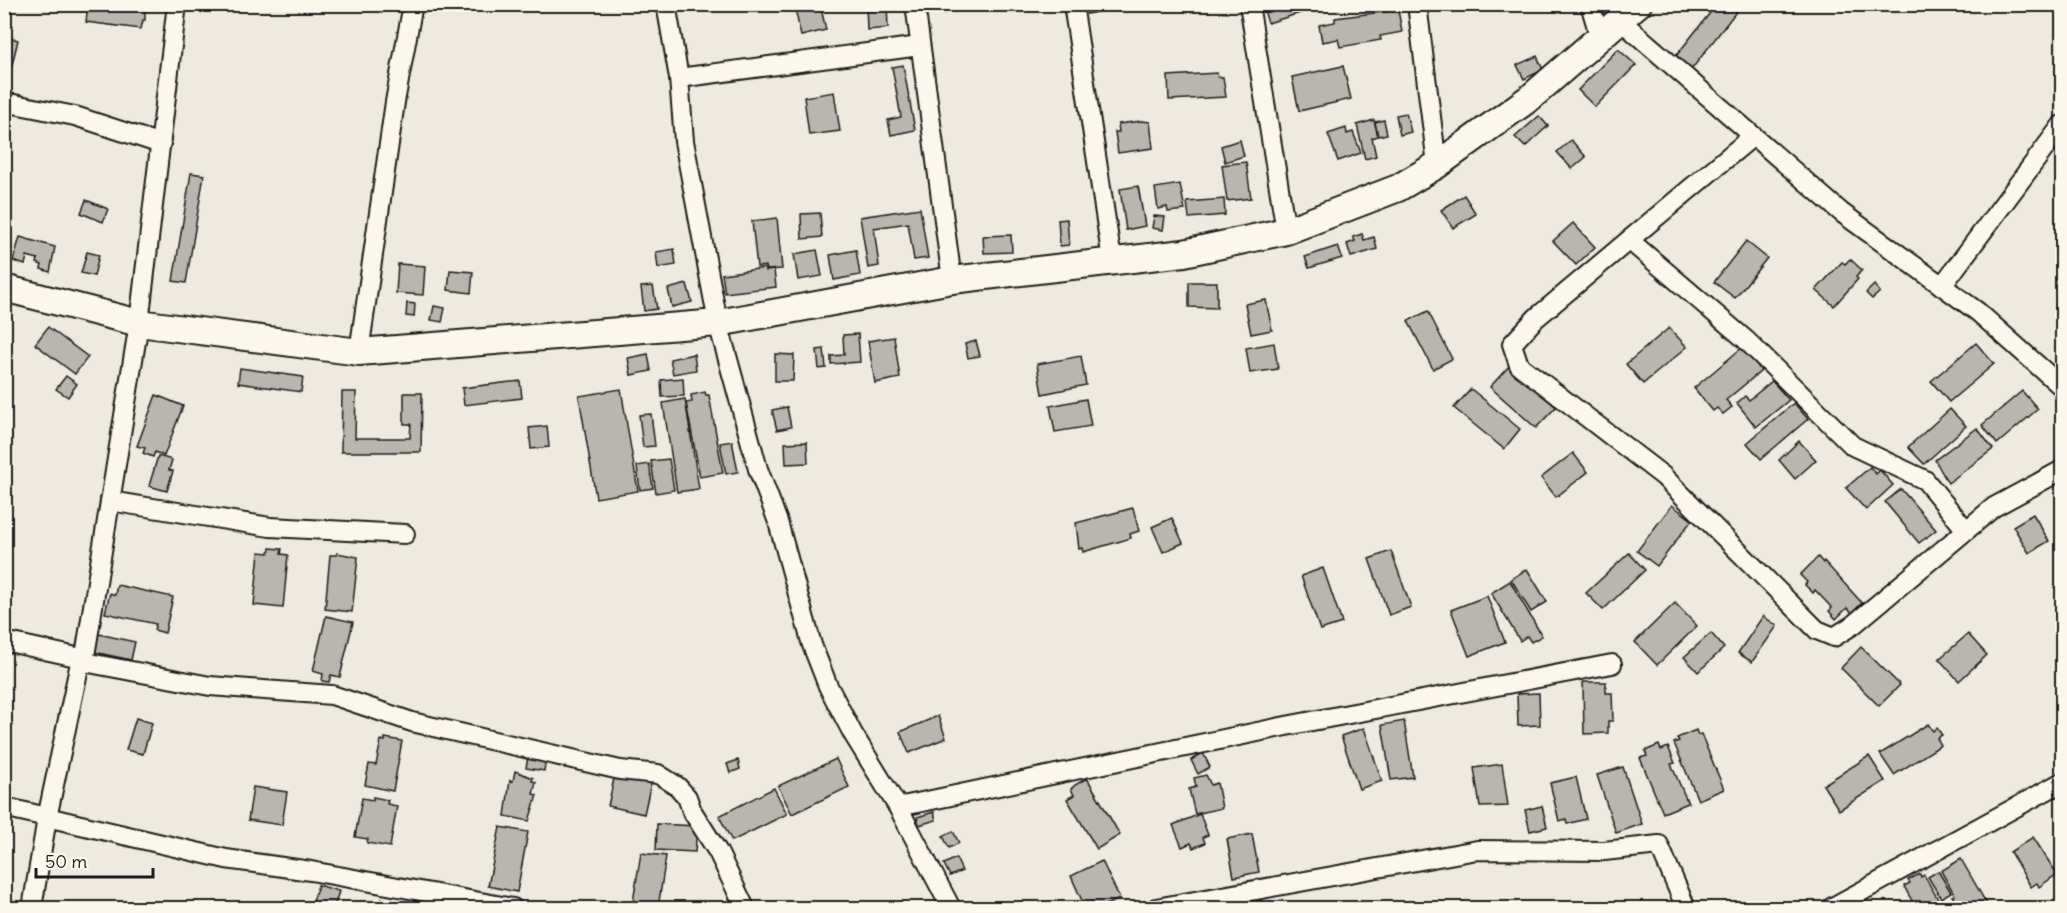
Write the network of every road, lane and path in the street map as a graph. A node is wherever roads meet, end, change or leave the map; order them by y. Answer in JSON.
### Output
{"nodes":[{"id":1,"x":177,"y":4,"type":"edge"},
{"id":2,"x":413,"y":4,"type":"edge"},
{"id":3,"x":666,"y":4,"type":"edge"},
{"id":4,"x":915,"y":4,"type":"edge"},
{"id":5,"x":1073,"y":4,"type":"edge"},
{"id":6,"x":1249,"y":4,"type":"edge"},
{"id":7,"x":1417,"y":4,"type":"edge"},
{"id":8,"x":1590,"y":4,"type":"edge"},
{"id":9,"x":1629,"y":12,"type":"edge"},
{"id":10,"x":1600,"y":38,"type":"junction"},
{"id":11,"x":920,"y":46,"type":"junction"},
{"id":12,"x":679,"y":78,"type":"junction"},
{"id":13,"x":4,"y":102,"type":"edge"},
{"id":14,"x":2062,"y":125,"type":"edge"},
{"id":15,"x":1753,"y":136,"type":"junction"},
{"id":16,"x":161,"y":144,"type":"junction"},
{"id":17,"x":1437,"y":165,"type":"junction"},
{"id":18,"x":1286,"y":231,"type":"junction"},
{"id":19,"x":1629,"y":240,"type":"junction"},
{"id":20,"x":1112,"y":260,"type":"junction"},
{"id":21,"x":952,"y":280,"type":"junction"},
{"id":22,"x":1942,"y":286,"type":"junction"},
{"id":23,"x":4,"y":288,"type":"edge"},
{"id":24,"x":139,"y":323,"type":"junction"},
{"id":25,"x":718,"y":323,"type":"junction"},
{"id":26,"x":359,"y":352,"type":"junction"},
{"id":27,"x":2062,"y":387,"type":"edge"},
{"id":28,"x":2062,"y":470,"type":"edge"},
{"id":29,"x":110,"y":501,"type":"junction"},
{"id":30,"x":1966,"y":530,"type":"junction"},
{"id":31,"x":405,"y":534,"type":"dead end"},
{"id":32,"x":4,"y":641,"type":"edge"},
{"id":33,"x":82,"y":660,"type":"junction"},
{"id":34,"x":1612,"y":664,"type":"dead end"},
{"id":35,"x":2062,"y":782,"type":"edge"},
{"id":36,"x":4,"y":807,"type":"edge"},
{"id":37,"x":898,"y":807,"type":"junction"},
{"id":38,"x":47,"y":818,"type":"junction"},
{"id":39,"x":945,"y":906,"type":"edge"},
{"id":40,"x":32,"y":909,"type":"edge"},
{"id":41,"x":513,"y":909,"type":"edge"},
{"id":42,"x":745,"y":909,"type":"edge"},
{"id":43,"x":1156,"y":909,"type":"edge"},
{"id":44,"x":1686,"y":909,"type":"edge"},
{"id":45,"x":1831,"y":909,"type":"edge"}],
"edges":[{"from":1,"to":16,"type":"street"},
{"from":2,"to":26,"type":"street"},
{"from":3,"to":12,"type":"street"},
{"from":4,"to":11,"type":"street"},
{"from":5,"to":20,"type":"street"},
{"from":6,"to":18,"type":"street"},
{"from":7,"to":17,"type":"street"},
{"from":8,"to":10,"type":"street"},
{"from":9,"to":10,"type":"street"},
{"from":9,"to":15,"type":"street"},
{"from":10,"to":17,"type":"street"},
{"from":11,"to":12,"type":"street"},
{"from":11,"to":21,"type":"street"},
{"from":12,"to":25,"type":"street"},
{"from":13,"to":16,"type":"street"},
{"from":14,"to":22,"type":"street"},
{"from":15,"to":19,"type":"street"},
{"from":15,"to":22,"type":"street"},
{"from":16,"to":24,"type":"street"},
{"from":17,"to":18,"type":"street"},
{"from":18,"to":20,"type":"street"},
{"from":19,"to":30,"type":"street"},
{"from":19,"to":30,"type":"street"},
{"from":20,"to":21,"type":"street"},
{"from":21,"to":25,"type":"street"},
{"from":22,"to":27,"type":"street"},
{"from":23,"to":24,"type":"street"},
{"from":24,"to":26,"type":"street"},
{"from":24,"to":29,"type":"street"},
{"from":25,"to":26,"type":"street"},
{"from":25,"to":37,"type":"street"},
{"from":28,"to":30,"type":"street"},
{"from":29,"to":31,"type":"street"},
{"from":29,"to":33,"type":"street"},
{"from":32,"to":33,"type":"street"},
{"from":33,"to":38,"type":"street"},
{"from":33,"to":42,"type":"street"},
{"from":34,"to":37,"type":"street"},
{"from":35,"to":45,"type":"street"},
{"from":36,"to":38,"type":"street"},
{"from":37,"to":39,"type":"street"},
{"from":38,"to":40,"type":"street"},
{"from":38,"to":41,"type":"street"},
{"from":43,"to":44,"type":"street"}]}
